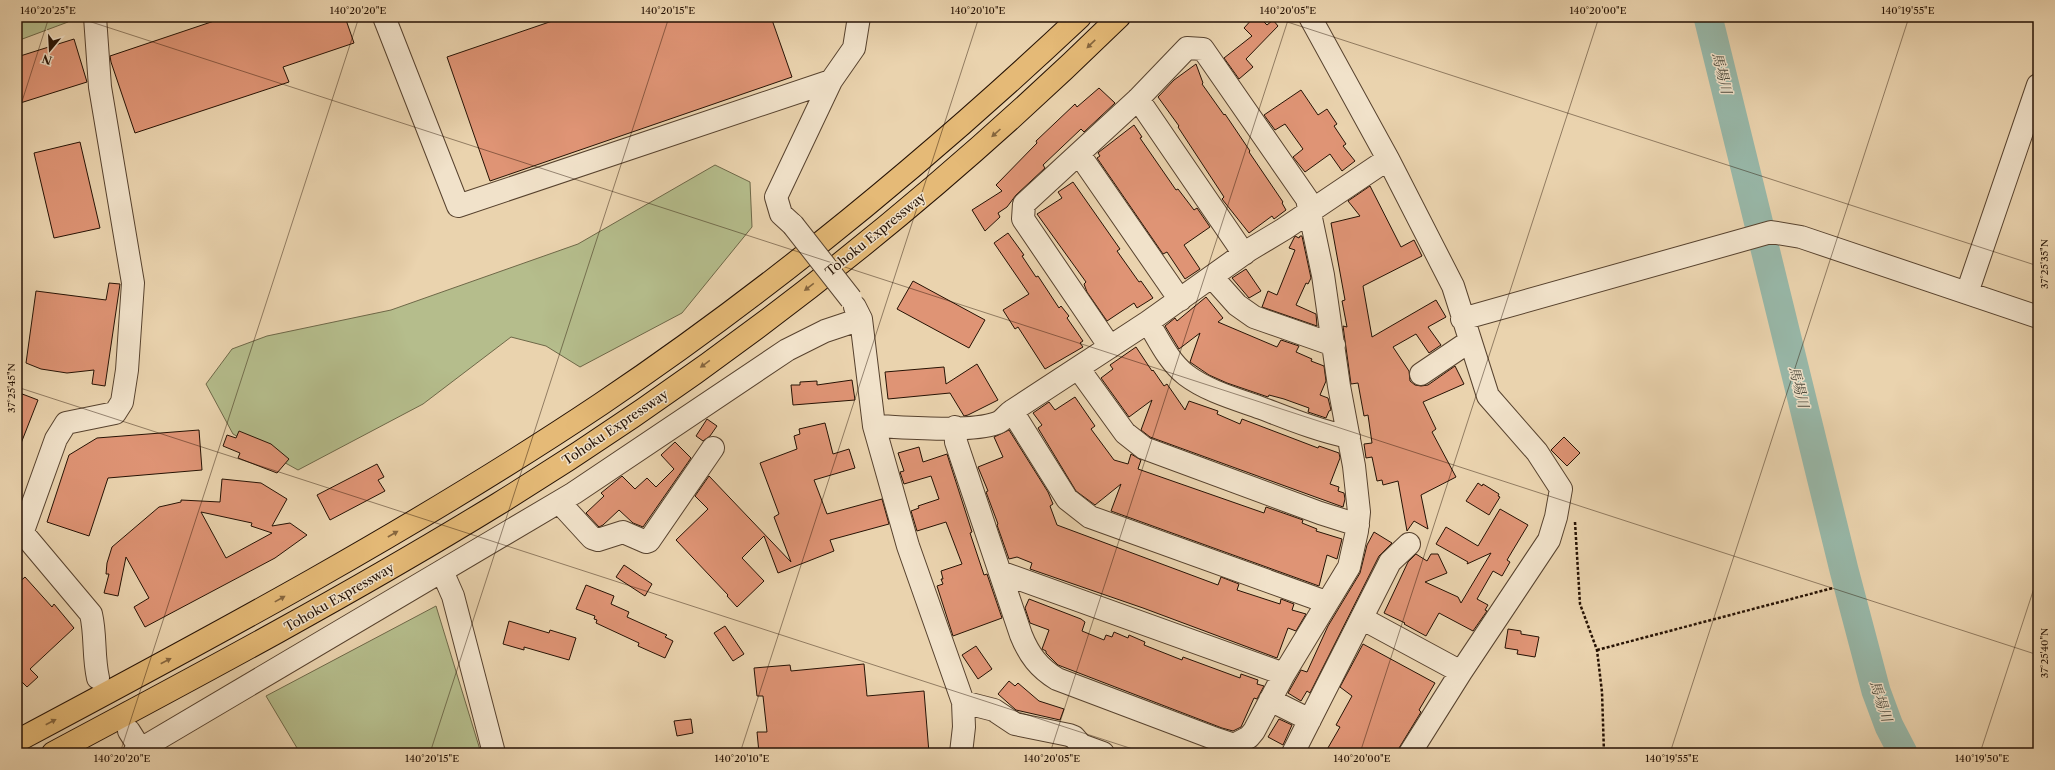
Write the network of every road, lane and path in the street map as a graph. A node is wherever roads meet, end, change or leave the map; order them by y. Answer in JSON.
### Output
{"nodes":[{"id":1,"x":95,"y":17,"type":"edge"},
{"id":2,"x":384,"y":17,"type":"edge"},
{"id":3,"x":859,"y":17,"type":"edge"},
{"id":4,"x":1080,"y":17,"type":"edge"},
{"id":5,"x":1119,"y":17,"type":"edge"},
{"id":6,"x":1310,"y":17,"type":"edge"},
{"id":7,"x":831,"y":81,"type":"junction"},
{"id":8,"x":2038,"y":85,"type":"edge"},
{"id":9,"x":1138,"y":99,"type":"junction"},
{"id":10,"x":1079,"y":154,"type":"junction"},
{"id":11,"x":1388,"y":159,"type":"junction"},
{"id":12,"x":1310,"y":211,"type":"junction"},
{"id":13,"x":1244,"y":254,"type":"junction"},
{"id":14,"x":1212,"y":277,"type":"junction"},
{"id":15,"x":1968,"y":293,"type":"junction"},
{"id":16,"x":1180,"y":300,"type":"junction"},
{"id":17,"x":2038,"y":317,"type":"edge"},
{"id":18,"x":861,"y":319,"type":"junction"},
{"id":19,"x":1462,"y":319,"type":"junction"},
{"id":20,"x":1148,"y":322,"type":"junction"},
{"id":21,"x":1470,"y":341,"type":"junction"},
{"id":22,"x":1334,"y":345,"type":"junction"},
{"id":23,"x":1110,"y":347,"type":"junction"},
{"id":24,"x":1078,"y":368,"type":"junction"},
{"id":25,"x":1421,"y":374,"type":"dead end"},
{"id":26,"x":1012,"y":411,"type":"junction"},
{"id":27,"x":874,"y":426,"type":"junction"},
{"id":28,"x":955,"y":427,"type":"junction"},
{"id":29,"x":1349,"y":437,"type":"junction"},
{"id":30,"x":713,"y":448,"type":"dead end"},
{"id":31,"x":559,"y":502,"type":"junction"},
{"id":32,"x":1574,"y":520,"type":"dead end"},
{"id":33,"x":1358,"y":525,"type":"junction"},
{"id":34,"x":20,"y":528,"type":"edge"},
{"id":35,"x":1410,"y":544,"type":"dead end"},
{"id":36,"x":442,"y":571,"type":"junction"},
{"id":37,"x":1000,"y":572,"type":"junction"},
{"id":38,"x":1833,"y":588,"type":"dead end"},
{"id":39,"x":1326,"y":602,"type":"junction"},
{"id":40,"x":1362,"y":619,"type":"junction"},
{"id":41,"x":1597,"y":650,"type":"junction"},
{"id":42,"x":1461,"y":672,"type":"junction"},
{"id":43,"x":1284,"y":674,"type":"junction"},
{"id":44,"x":98,"y":678,"type":"tunnel mouth"},
{"id":45,"x":1270,"y":700,"type":"junction"},
{"id":46,"x":963,"y":702,"type":"junction"},
{"id":47,"x":1310,"y":720,"type":"junction"},
{"id":48,"x":129,"y":731,"type":"tunnel mouth"},
{"id":49,"x":17,"y":741,"type":"edge"},
{"id":50,"x":137,"y":751,"type":"edge"},
{"id":51,"x":52,"y":753,"type":"edge"},
{"id":52,"x":494,"y":753,"type":"edge"},
{"id":53,"x":961,"y":753,"type":"edge"},
{"id":54,"x":1103,"y":753,"type":"edge"},
{"id":55,"x":1293,"y":753,"type":"edge"},
{"id":56,"x":1410,"y":753,"type":"edge"},
{"id":57,"x":1604,"y":753,"type":"edge"}],
"edges":[{"from":1,"to":34,"type":"street"},
{"from":2,"to":7,"type":"street"},
{"from":3,"to":7,"type":"street"},
{"from":49,"to":4,"type":"highway","name":"Tohoku Expressway","one_way":true},
{"from":5,"to":51,"type":"highway","name":"Tohoku Expressway","one_way":true},
{"from":6,"to":11,"type":"street"},
{"from":7,"to":18,"type":"street","bridge":true},
{"from":8,"to":15,"type":"street"},
{"from":9,"to":10,"type":"street"},
{"from":9,"to":12,"type":"street"},
{"from":9,"to":13,"type":"street"},
{"from":10,"to":16,"type":"street"},
{"from":10,"to":23,"type":"street"},
{"from":11,"to":12,"type":"street"},
{"from":11,"to":19,"type":"street"},
{"from":12,"to":13,"type":"street"},
{"from":12,"to":22,"type":"street"},
{"from":13,"to":14,"type":"street"},
{"from":14,"to":16,"type":"street"},
{"from":14,"to":22,"type":"street"},
{"from":15,"to":17,"type":"street"},
{"from":15,"to":19,"type":"street"},
{"from":16,"to":20,"type":"street"},
{"from":18,"to":27,"type":"street"},
{"from":18,"to":31,"type":"street"},
{"from":19,"to":21,"type":"street"},
{"from":20,"to":23,"type":"street"},
{"from":20,"to":29,"type":"street"},
{"from":21,"to":25,"type":"street"},
{"from":21,"to":42,"type":"street"},
{"from":22,"to":29,"type":"street"},
{"from":23,"to":24,"type":"street"},
{"from":24,"to":26,"type":"street"},
{"from":24,"to":33,"type":"street"},
{"from":26,"to":28,"type":"street"},
{"from":26,"to":39,"type":"street"},
{"from":27,"to":28,"type":"street"},
{"from":27,"to":46,"type":"street"},
{"from":28,"to":37,"type":"street"},
{"from":29,"to":33,"type":"street"},
{"from":30,"to":31,"type":"street"},
{"from":31,"to":36,"type":"street"},
{"from":32,"to":41,"type":"path"},
{"from":33,"to":39,"type":"street"},
{"from":34,"to":44,"type":"street"},
{"from":35,"to":40,"type":"street"},
{"from":36,"to":50,"type":"street"},
{"from":36,"to":52,"type":"street"},
{"from":37,"to":43,"type":"street"},
{"from":37,"to":45,"type":"street"},
{"from":38,"to":41,"type":"path"},
{"from":39,"to":43,"type":"street"},
{"from":40,"to":42,"type":"street"},
{"from":40,"to":47,"type":"street"},
{"from":41,"to":57,"type":"path"},
{"from":42,"to":56,"type":"street"},
{"from":43,"to":45,"type":"street"},
{"from":45,"to":47,"type":"street"},
{"from":46,"to":53,"type":"street"},
{"from":46,"to":54,"type":"street"},
{"from":47,"to":55,"type":"street"},
{"from":48,"to":50,"type":"street"}]}
